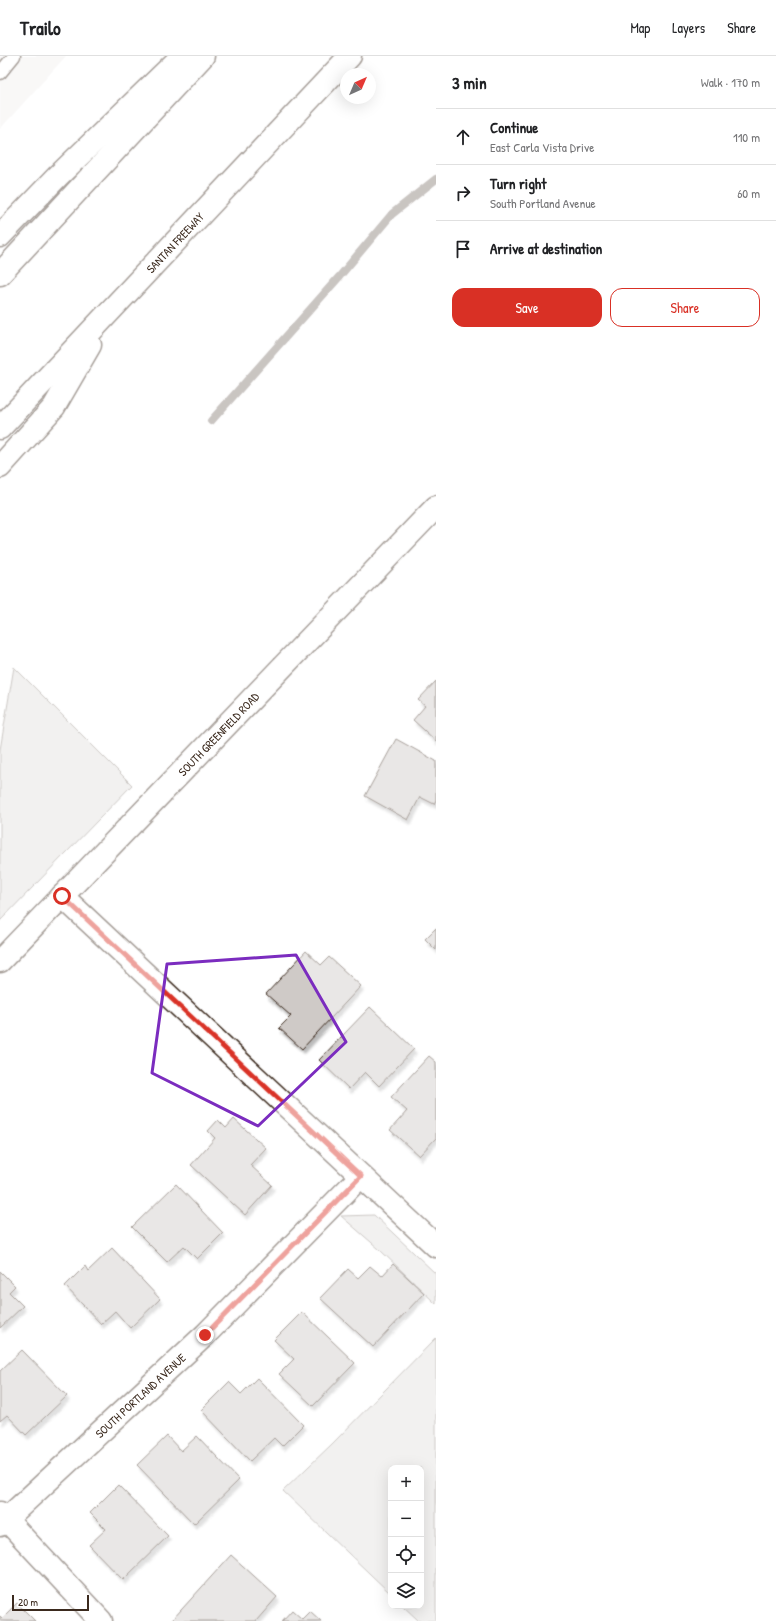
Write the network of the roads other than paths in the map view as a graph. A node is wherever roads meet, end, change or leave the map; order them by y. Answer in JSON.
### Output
{"nodes":[{"id":1,"x":14,"y":56,"type":"edge"},
{"id":2,"x":182,"y":56,"type":"edge"},
{"id":3,"x":203,"y":56,"type":"edge"},
{"id":4,"x":350,"y":56,"type":"edge"},
{"id":5,"x":0,"y":73,"type":"edge"},
{"id":6,"x":0,"y":236,"type":"edge"},
{"id":7,"x":0,"y":274,"type":"edge"},
{"id":8,"x":111,"y":310,"type":"junction"},
{"id":9,"x":0,"y":428,"type":"edge"},
{"id":10,"x":0,"y":468,"type":"edge"},
{"id":11,"x":436,"y":507,"type":"edge"},
{"id":12,"x":62,"y":896,"type":"junction"},
{"id":13,"x":0,"y":961,"type":"edge"},
{"id":14,"x":361,"y":1176,"type":"junction"},
{"id":15,"x":436,"y":1246,"type":"edge"},
{"id":16,"x":2,"y":1519,"type":"edge"},
{"id":17,"x":101,"y":1621,"type":"edge"}],
"edges":[{"from":1,"to":5,"type":"lane"},
{"from":2,"to":6,"type":"main road"},
{"from":3,"to":7,"type":"main road"},
{"from":4,"to":8,"type":"main road","name":"SANTAN FREEWAY"},
{"from":8,"to":9,"type":"main road","name":"SANTAN FREEWAY"},
{"from":8,"to":10,"type":"main road"},
{"from":11,"to":12,"type":"main road","name":"SOUTH GREENFIELD ROAD"},
{"from":12,"to":13,"type":"main road","name":"SOUTH GREENFIELD ROAD"},
{"from":12,"to":14,"type":"main road"},
{"from":14,"to":15,"type":"main road"},
{"from":14,"to":16,"type":"main road","name":"SOUTH PORTLAND AVENUE"},
{"from":16,"to":17,"type":"main road"}]}
